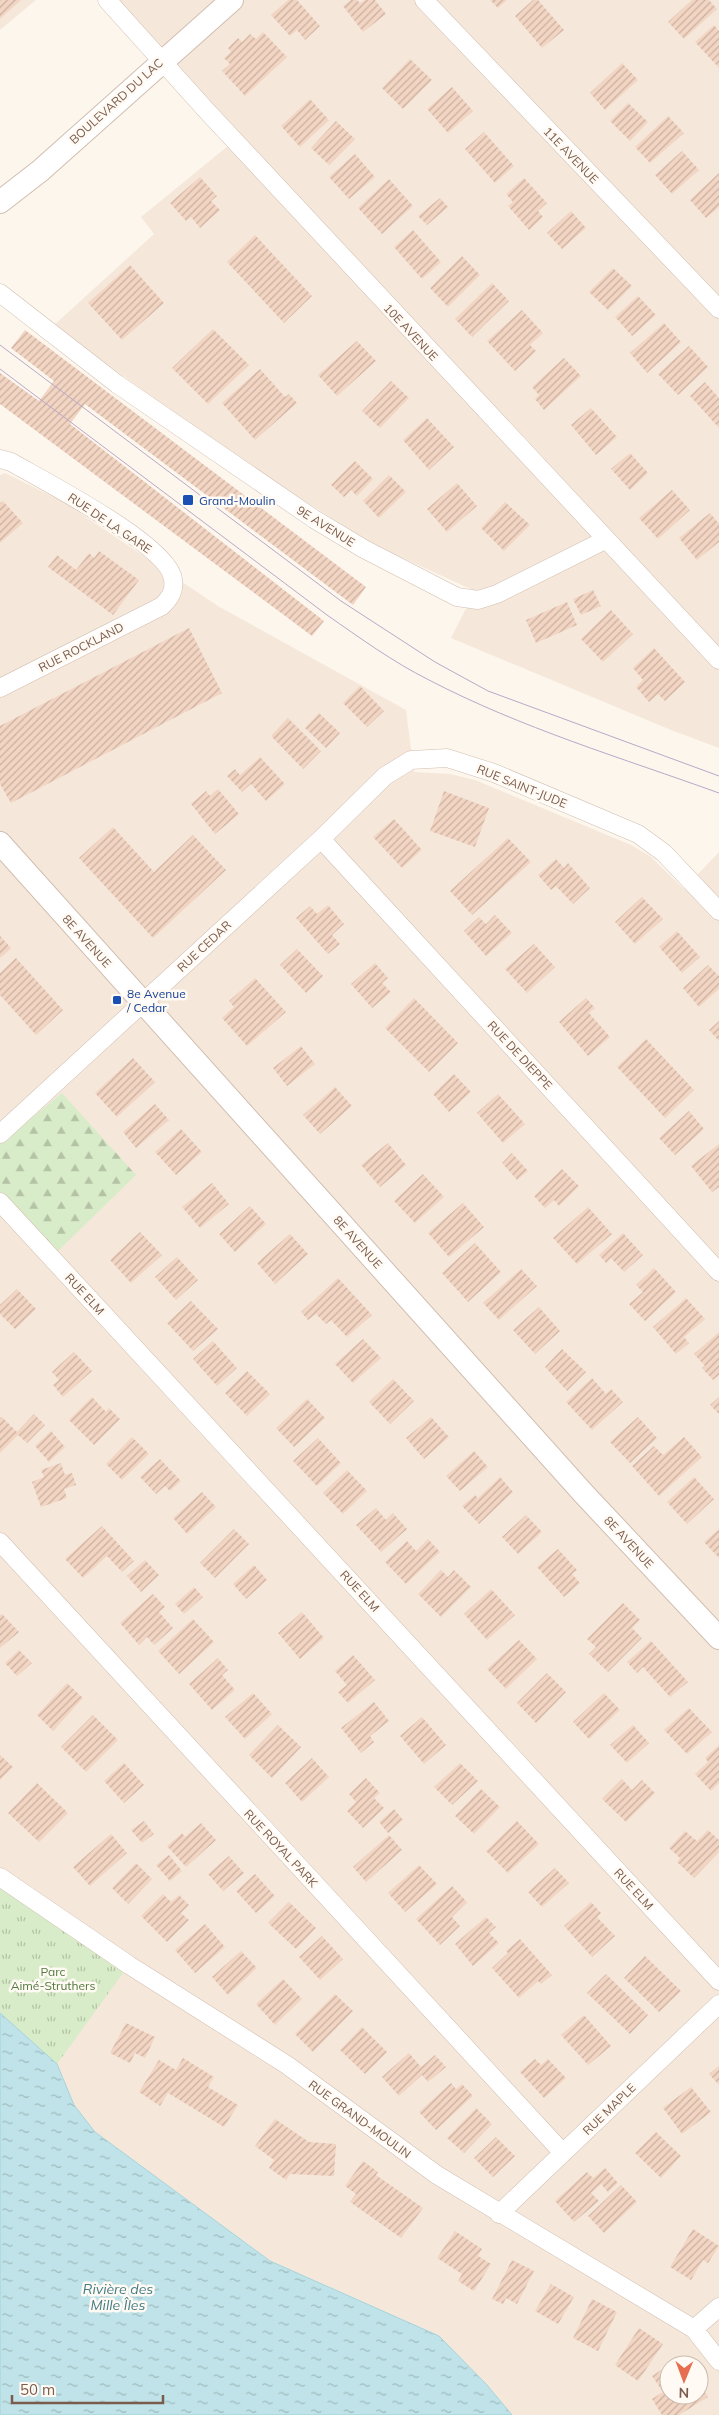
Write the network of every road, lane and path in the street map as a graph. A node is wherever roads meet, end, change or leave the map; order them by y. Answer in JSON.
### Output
{"nodes":[{"id":1,"x":107,"y":0,"type":"edge"},
{"id":2,"x":232,"y":0,"type":"edge"},
{"id":3,"x":424,"y":0,"type":"edge"},
{"id":4,"x":161,"y":61,"type":"junction"},
{"id":5,"x":0,"y":202,"type":"edge"},
{"id":6,"x":0,"y":293,"type":"edge"},
{"id":7,"x":719,"y":309,"type":"edge"},
{"id":8,"x":4,"y":456,"type":"edge"},
{"id":9,"x":605,"y":540,"type":"junction"},
{"id":10,"x":162,"y":606,"type":"joint"},
{"id":11,"x":719,"y":660,"type":"edge"},
{"id":12,"x":0,"y":688,"type":"edge"},
{"id":13,"x":321,"y":839,"type":"junction"},
{"id":14,"x":0,"y":843,"type":"edge"},
{"id":15,"x":719,"y":911,"type":"edge"},
{"id":16,"x":143,"y":1002,"type":"junction"},
{"id":17,"x":0,"y":1134,"type":"edge"},
{"id":18,"x":0,"y":1202,"type":"edge"},
{"id":19,"x":719,"y":1272,"type":"edge"},
{"id":20,"x":0,"y":1542,"type":"edge"},
{"id":21,"x":719,"y":1638,"type":"edge"},
{"id":22,"x":0,"y":1876,"type":"edge"},
{"id":23,"x":719,"y":1981,"type":"edge"},
{"id":24,"x":719,"y":2004,"type":"edge"},
{"id":25,"x":563,"y":2154,"type":"junction"},
{"id":26,"x":499,"y":2214,"type":"junction"},
{"id":27,"x":719,"y":2307,"type":"edge"},
{"id":28,"x":694,"y":2329,"type":"junction"},
{"id":29,"x":719,"y":2361,"type":"edge"}],
"edges":[{"from":1,"to":4,"type":"street","name":"10E AVENUE"},
{"from":2,"to":4,"type":"street","name":"BOULEVARD DU LAC"},
{"from":3,"to":7,"type":"street","name":"11E AVENUE"},
{"from":4,"to":5,"type":"street","name":"BOULEVARD DU LAC"},
{"from":4,"to":9,"type":"street","name":"10E AVENUE"},
{"from":6,"to":9,"type":"street","name":"9E AVENUE"},
{"from":8,"to":10,"type":"street","name":"RUE DE LA GARE"},
{"from":9,"to":11,"type":"street","name":"10E AVENUE"},
{"from":10,"to":12,"type":"street","name":"RUE ROCKLAND"},
{"from":13,"to":15,"type":"street","name":"RUE SAINT-JUDE"},
{"from":13,"to":16,"type":"street","name":"RUE CEDAR"},
{"from":13,"to":19,"type":"street","name":"RUE DE DIEPPE"},
{"from":14,"to":16,"type":"street","name":"8E AVENUE"},
{"from":16,"to":17,"type":"street","name":"RUE CEDAR"},
{"from":16,"to":21,"type":"street","name":"8E AVENUE"},
{"from":18,"to":23,"type":"street","name":"RUE ELM"},
{"from":20,"to":25,"type":"street","name":"RUE ROYAL PARK"},
{"from":22,"to":26,"type":"street","name":"RUE GRAND-MOULIN"},
{"from":24,"to":25,"type":"street","name":"RUE MAPLE"},
{"from":25,"to":26,"type":"street","name":"RUE MAPLE"},
{"from":26,"to":28,"type":"street","name":"RUE GRAND-MOULIN"},
{"from":27,"to":28,"type":"street"},
{"from":28,"to":29,"type":"street","name":"RUE GRAND-MOULIN"}]}
